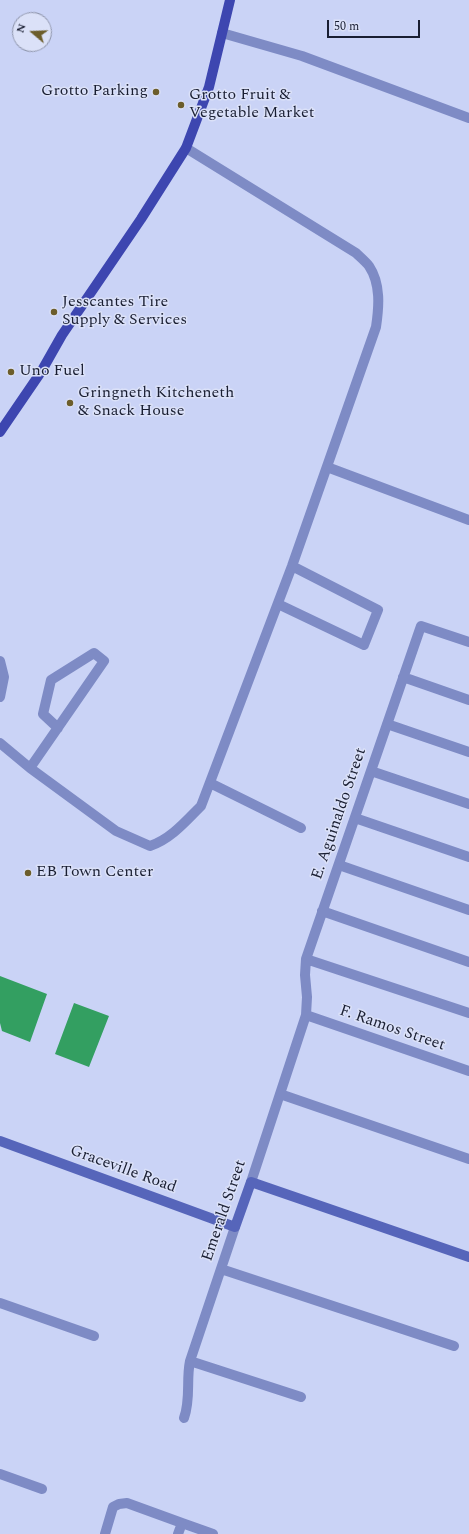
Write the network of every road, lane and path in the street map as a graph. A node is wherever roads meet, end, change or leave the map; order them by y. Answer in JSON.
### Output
{"nodes":[{"id":1,"x":230,"y":0,"type":"edge"},
{"id":2,"x":222,"y":33,"type":"junction"},
{"id":3,"x":469,"y":118,"type":"edge"},
{"id":4,"x":186,"y":148,"type":"junction"},
{"id":5,"x":0,"y":432,"type":"edge"},
{"id":6,"x":327,"y":467,"type":"junction"},
{"id":7,"x":469,"y":520,"type":"edge"},
{"id":8,"x":292,"y":566,"type":"junction"},
{"id":9,"x":278,"y":604,"type":"junction"},
{"id":10,"x":469,"y":642,"type":"edge"},
{"id":11,"x":0,"y":661,"type":"edge"},
{"id":12,"x":403,"y":677,"type":"junction"},
{"id":13,"x":0,"y":697,"type":"edge"},
{"id":14,"x":469,"y":700,"type":"edge"},
{"id":15,"x":387,"y":724,"type":"junction"},
{"id":16,"x":58,"y":728,"type":"junction"},
{"id":17,"x":0,"y":743,"type":"edge"},
{"id":18,"x":469,"y":752,"type":"edge"},
{"id":19,"x":30,"y":768,"type":"junction"},
{"id":20,"x":371,"y":771,"type":"junction"},
{"id":21,"x":210,"y":783,"type":"junction"},
{"id":22,"x":469,"y":804,"type":"edge"},
{"id":23,"x":355,"y":818,"type":"junction"},
{"id":24,"x":301,"y":828,"type":"dead end"},
{"id":25,"x":469,"y":857,"type":"edge"},
{"id":26,"x":338,"y":865,"type":"junction"},
{"id":27,"x":469,"y":910,"type":"edge"},
{"id":28,"x":322,"y":911,"type":"junction"},
{"id":29,"x":306,"y":959,"type":"junction"},
{"id":30,"x":469,"y":962,"type":"edge"},
{"id":31,"x":469,"y":1013,"type":"edge"},
{"id":32,"x":306,"y":1015,"type":"junction"},
{"id":33,"x":469,"y":1071,"type":"edge"},
{"id":34,"x":280,"y":1094,"type":"junction"},
{"id":35,"x":0,"y":1141,"type":"edge"},
{"id":36,"x":469,"y":1159,"type":"edge"},
{"id":37,"x":251,"y":1182,"type":"junction"},
{"id":38,"x":235,"y":1227,"type":"junction"},
{"id":39,"x":469,"y":1257,"type":"edge"},
{"id":40,"x":221,"y":1269,"type":"junction"},
{"id":41,"x":0,"y":1303,"type":"edge"},
{"id":42,"x":94,"y":1336,"type":"dead end"},
{"id":43,"x":454,"y":1346,"type":"dead end"},
{"id":44,"x":190,"y":1361,"type":"junction"},
{"id":45,"x":301,"y":1397,"type":"dead end"},
{"id":46,"x":184,"y":1418,"type":"dead end"},
{"id":47,"x":0,"y":1474,"type":"edge"},
{"id":48,"x":42,"y":1489,"type":"dead end"},
{"id":49,"x":182,"y":1523,"type":"junction"},
{"id":50,"x":105,"y":1534,"type":"edge"},
{"id":51,"x":178,"y":1534,"type":"edge"},
{"id":52,"x":213,"y":1534,"type":"edge"}],
"edges":[{"from":1,"to":2,"type":"main road"},
{"from":2,"to":3,"type":"street"},
{"from":2,"to":4,"type":"main road"},
{"from":4,"to":5,"type":"main road"},
{"from":4,"to":6,"type":"street"},
{"from":6,"to":7,"type":"street"},
{"from":6,"to":8,"type":"street"},
{"from":8,"to":9,"type":"street"},
{"from":8,"to":9,"type":"street"},
{"from":9,"to":21,"type":"street"},
{"from":10,"to":12,"type":"street","name":"E. Aguinaldo Street"},
{"from":11,"to":13,"type":"street"},
{"from":12,"to":14,"type":"street"},
{"from":12,"to":15,"type":"street","name":"E. Aguinaldo Street"},
{"from":15,"to":18,"type":"street"},
{"from":15,"to":20,"type":"street","name":"E. Aguinaldo Street"},
{"from":16,"to":16,"type":"street"},
{"from":16,"to":19,"type":"street"},
{"from":17,"to":19,"type":"street"},
{"from":19,"to":21,"type":"street"},
{"from":20,"to":22,"type":"street"},
{"from":20,"to":23,"type":"street","name":"E. Aguinaldo Street"},
{"from":21,"to":24,"type":"street"},
{"from":23,"to":25,"type":"street"},
{"from":23,"to":26,"type":"street","name":"E. Aguinaldo Street"},
{"from":26,"to":27,"type":"street"},
{"from":26,"to":28,"type":"street","name":"E. Aguinaldo Street"},
{"from":28,"to":29,"type":"street","name":"E. Aguinaldo Street"},
{"from":28,"to":30,"type":"street"},
{"from":29,"to":31,"type":"street"},
{"from":29,"to":32,"type":"street","name":"E. Aguinaldo Street"},
{"from":32,"to":33,"type":"street","name":"F. Ramos Street"},
{"from":32,"to":34,"type":"street","name":"Emerald Street"},
{"from":34,"to":36,"type":"street"},
{"from":34,"to":37,"type":"street","name":"Emerald Street"},
{"from":35,"to":38,"type":"street","name":"Graceville Road"},
{"from":37,"to":38,"type":"street","name":"Emerald Street"},
{"from":37,"to":39,"type":"street"},
{"from":38,"to":40,"type":"street","name":"Emerald Street"},
{"from":40,"to":43,"type":"street"},
{"from":40,"to":44,"type":"street","name":"Emerald Street"},
{"from":41,"to":42,"type":"street"},
{"from":44,"to":45,"type":"street"},
{"from":44,"to":46,"type":"street","name":"Emerald Street"},
{"from":47,"to":48,"type":"street"},
{"from":49,"to":50,"type":"street"},
{"from":49,"to":51,"type":"street"},
{"from":49,"to":52,"type":"street"}]}
